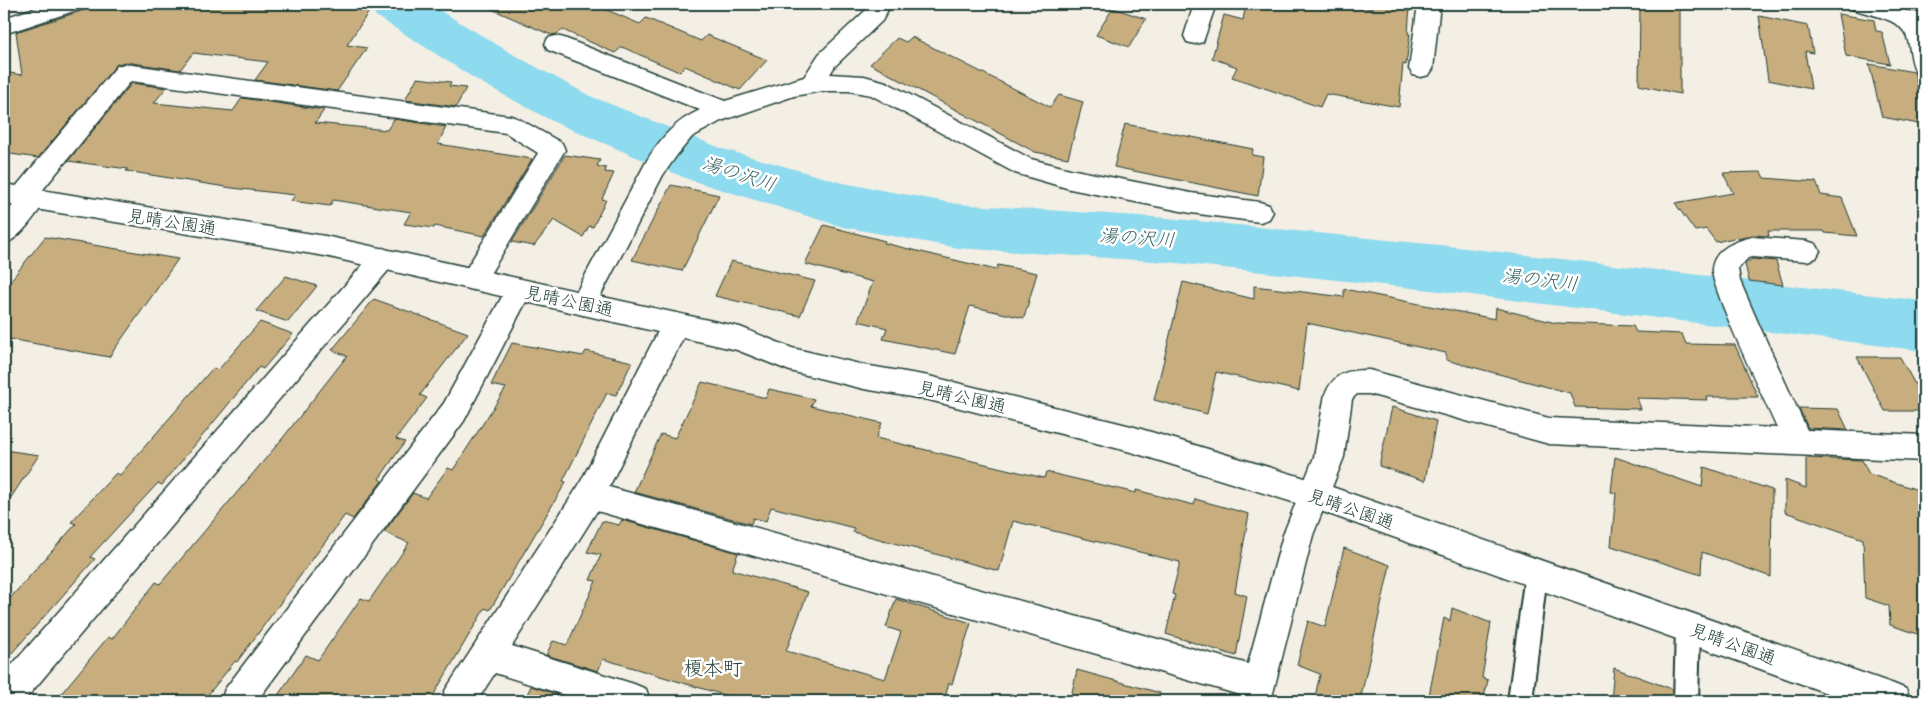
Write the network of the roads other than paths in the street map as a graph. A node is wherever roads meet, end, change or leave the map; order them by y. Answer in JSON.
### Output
{"nodes":[{"id":1,"x":72,"y":4,"type":"edge"},
{"id":2,"x":880,"y":4,"type":"edge"},
{"id":3,"x":1205,"y":4,"type":"edge"},
{"id":4,"x":1429,"y":4,"type":"edge"},
{"id":5,"x":1860,"y":4,"type":"edge"},
{"id":6,"x":1915,"y":20,"type":"edge"},
{"id":7,"x":4,"y":26,"type":"edge"},
{"id":8,"x":1195,"y":36,"type":"dead end"},
{"id":9,"x":556,"y":44,"type":"dead end"},
{"id":10,"x":1924,"y":66,"type":"edge"},
{"id":11,"x":1421,"y":69,"type":"dead end"},
{"id":12,"x":812,"y":83,"type":"junction"},
{"id":13,"x":726,"y":111,"type":"junction"},
{"id":14,"x":20,"y":197,"type":"edge"},
{"id":15,"x":1260,"y":212,"type":"dead end"},
{"id":16,"x":4,"y":234,"type":"edge"},
{"id":17,"x":1807,"y":251,"type":"dead end"},
{"id":18,"x":384,"y":259,"type":"junction"},
{"id":19,"x":473,"y":279,"type":"junction"},
{"id":20,"x":519,"y":290,"type":"junction"},
{"id":21,"x":583,"y":304,"type":"junction"},
{"id":22,"x":676,"y":324,"type":"junction"},
{"id":23,"x":1798,"y":442,"type":"junction"},
{"id":24,"x":1924,"y":448,"type":"edge"},
{"id":25,"x":590,"y":495,"type":"junction"},
{"id":26,"x":1315,"y":496,"type":"junction"},
{"id":27,"x":1536,"y":574,"type":"junction"},
{"id":28,"x":1688,"y":628,"type":"junction"},
{"id":29,"x":488,"y":655,"type":"junction"},
{"id":30,"x":1839,"y":691,"type":"edge"},
{"id":31,"x":1258,"y":693,"type":"edge"},
{"id":32,"x":4,"y":699,"type":"edge"},
{"id":33,"x":237,"y":701,"type":"edge"},
{"id":34,"x":458,"y":701,"type":"edge"},
{"id":35,"x":634,"y":701,"type":"edge"},
{"id":36,"x":1520,"y":701,"type":"edge"},
{"id":37,"x":1686,"y":701,"type":"edge"},
{"id":38,"x":1894,"y":701,"type":"edge"}],
"edges":[{"from":1,"to":7,"type":"street"},
{"from":2,"to":12,"type":"street"},
{"from":3,"to":8,"type":"street"},
{"from":4,"to":11,"type":"street"},
{"from":5,"to":6,"type":"street"},
{"from":6,"to":10,"type":"street"},
{"from":9,"to":13,"type":"street"},
{"from":12,"to":13,"type":"street"},
{"from":12,"to":15,"type":"street"},
{"from":13,"to":21,"type":"street"},
{"from":14,"to":16,"type":"street"},
{"from":14,"to":18,"type":"street","name":"見晴公園通"},
{"from":14,"to":19,"type":"street"},
{"from":17,"to":23,"type":"street"},
{"from":18,"to":19,"type":"street","name":"見晴公園通"},
{"from":18,"to":32,"type":"street"},
{"from":19,"to":20,"type":"street","name":"見晴公園通"},
{"from":20,"to":21,"type":"street","name":"見晴公園通"},
{"from":20,"to":33,"type":"street"},
{"from":21,"to":22,"type":"street","name":"見晴公園通"},
{"from":22,"to":25,"type":"street"},
{"from":22,"to":26,"type":"street","name":"見晴公園通"},
{"from":23,"to":24,"type":"street"},
{"from":23,"to":26,"type":"street"},
{"from":25,"to":29,"type":"street"},
{"from":25,"to":31,"type":"street"},
{"from":26,"to":27,"type":"street","name":"見晴公園通"},
{"from":26,"to":31,"type":"street"},
{"from":27,"to":28,"type":"street","name":"見晴公園通"},
{"from":27,"to":36,"type":"lane"},
{"from":28,"to":30,"type":"street","name":"見晴公園通"},
{"from":28,"to":37,"type":"lane"},
{"from":29,"to":34,"type":"street"},
{"from":29,"to":35,"type":"street"},
{"from":30,"to":38,"type":"street","name":"見晴公園通"}]}
